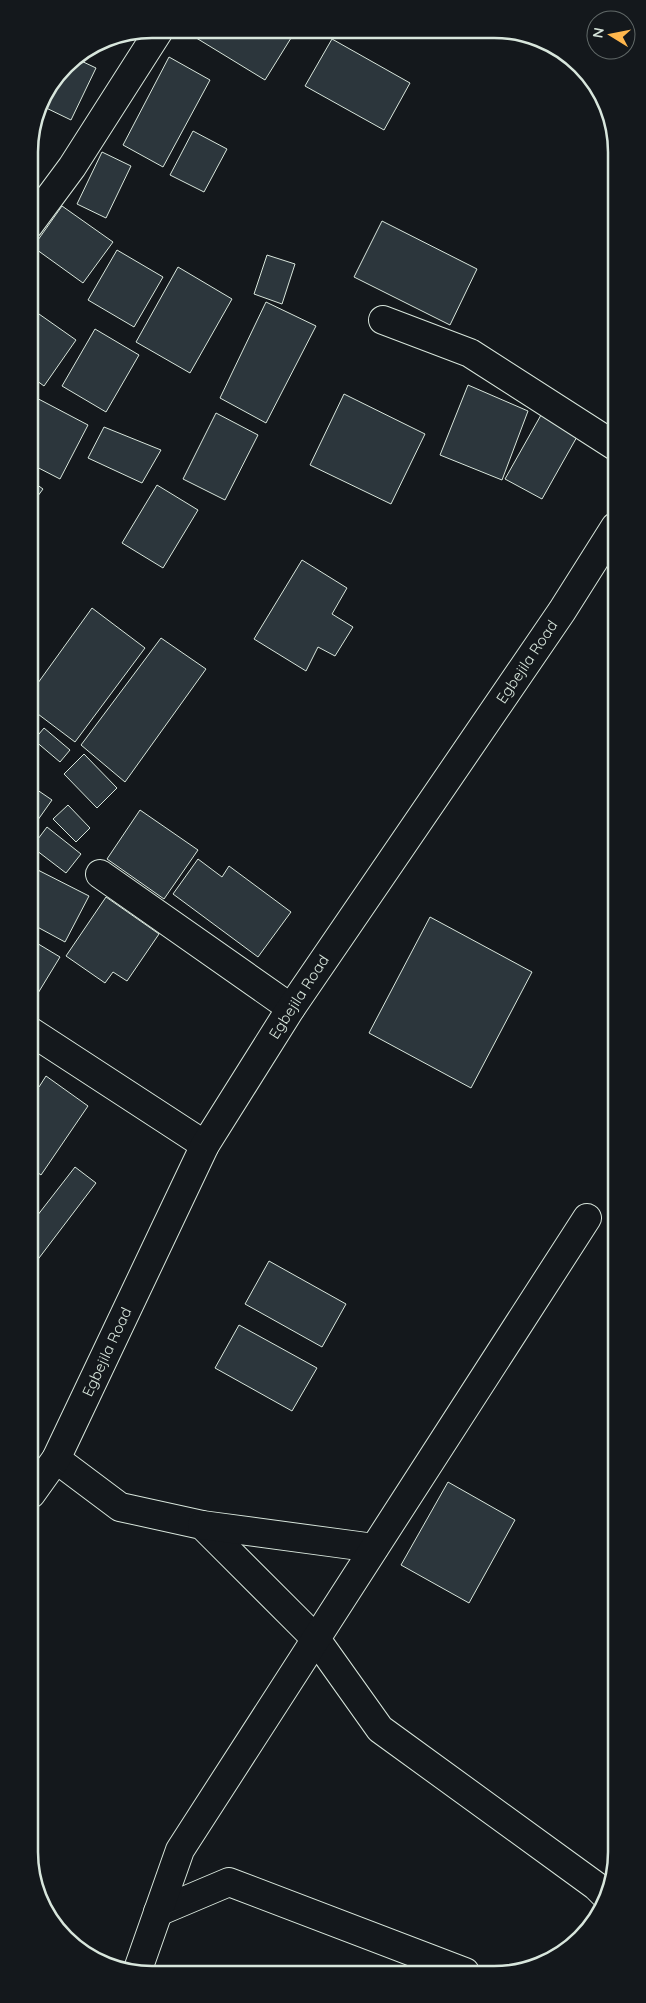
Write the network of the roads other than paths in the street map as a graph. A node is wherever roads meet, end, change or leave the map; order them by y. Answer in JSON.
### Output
{"nodes":[{"id":1,"x":154,"y":38,"type":"edge"},
{"id":2,"x":38,"y":213,"type":"edge"},
{"id":3,"x":383,"y":320,"type":"dead end"},
{"id":4,"x":608,"y":442,"type":"edge"},
{"id":5,"x":608,"y":538,"type":"edge"},
{"id":6,"x":100,"y":874,"type":"dead end"},
{"id":7,"x":291,"y":1008,"type":"junction"},
{"id":8,"x":38,"y":1036,"type":"edge"},
{"id":9,"x":205,"y":1145,"type":"junction"},
{"id":10,"x":587,"y":1218,"type":"dead end"},
{"id":11,"x":56,"y":1460,"type":"junction"},
{"id":12,"x":38,"y":1484,"type":"edge"},
{"id":13,"x":202,"y":1524,"type":"junction"},
{"id":14,"x":374,"y":1548,"type":"junction"},
{"id":15,"x":316,"y":1639,"type":"junction"},
{"id":16,"x":601,"y":1891,"type":"edge"},
{"id":17,"x":158,"y":1912,"type":"junction"},
{"id":18,"x":139,"y":1965,"type":"edge"},
{"id":19,"x":448,"y":1966,"type":"edge"}],
"edges":[{"from":1,"to":2,"type":"street"},
{"from":3,"to":4,"type":"street"},
{"from":5,"to":7,"type":"street","name":"Egbejila Road"},
{"from":6,"to":7,"type":"street"},
{"from":7,"to":9,"type":"street","name":"Egbejila Road"},
{"from":8,"to":9,"type":"street"},
{"from":9,"to":11,"type":"street","name":"Egbejila Road"},
{"from":10,"to":14,"type":"street"},
{"from":11,"to":12,"type":"street","name":"Egbejila Road"},
{"from":11,"to":13,"type":"street"},
{"from":13,"to":14,"type":"street"},
{"from":13,"to":15,"type":"street"},
{"from":14,"to":15,"type":"street"},
{"from":15,"to":16,"type":"street"},
{"from":15,"to":17,"type":"street"},
{"from":17,"to":18,"type":"street"},
{"from":17,"to":19,"type":"street"}]}
